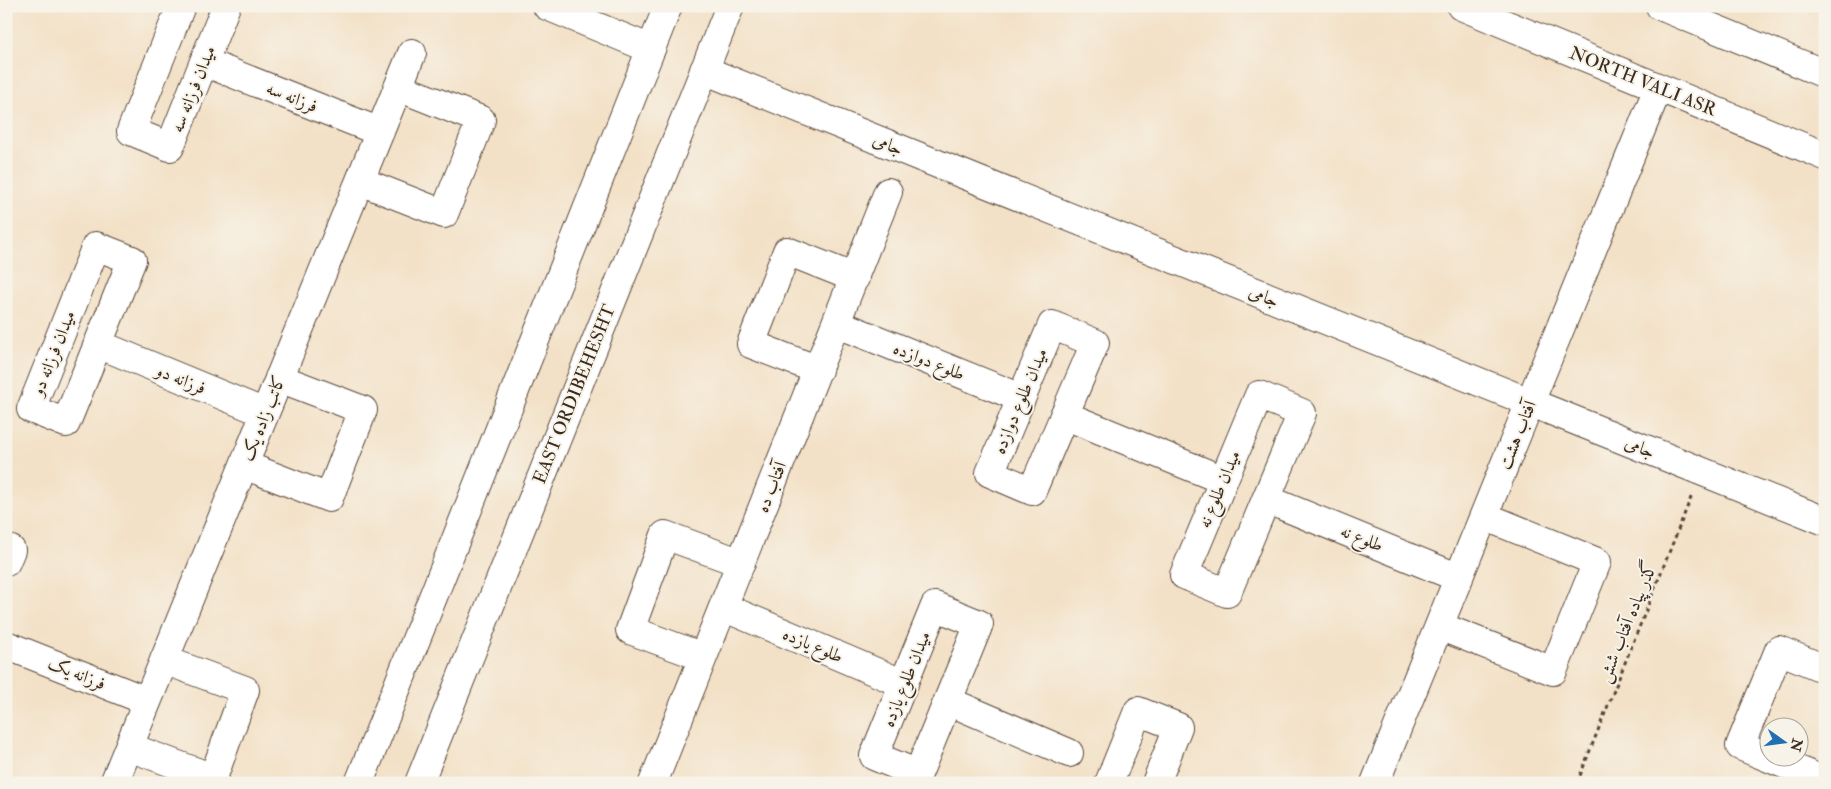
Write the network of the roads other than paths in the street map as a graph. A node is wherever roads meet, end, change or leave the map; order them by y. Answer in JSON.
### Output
{"nodes":[{"id":1,"x":182,"y":6,"type":"edge"},
{"id":2,"x":226,"y":6,"type":"edge"},
{"id":3,"x":547,"y":6,"type":"edge"},
{"id":4,"x":668,"y":6,"type":"edge"},
{"id":5,"x":730,"y":6,"type":"edge"},
{"id":6,"x":1461,"y":6,"type":"edge"},
{"id":7,"x":1660,"y":6,"type":"edge"},
{"id":8,"x":1690,"y":12,"type":"edge"},
{"id":9,"x":651,"y":49,"type":"junction"},
{"id":10,"x":412,"y":53,"type":"dead end"},
{"id":11,"x":204,"y":62,"type":"junction"},
{"id":12,"x":704,"y":70,"type":"junction"},
{"id":13,"x":1825,"y":74,"type":"edge"},
{"id":14,"x":398,"y":86,"type":"junction"},
{"id":15,"x":1658,"y":88,"type":"junction"},
{"id":16,"x":380,"y":132,"type":"junction"},
{"id":17,"x":1825,"y":156,"type":"edge"},
{"id":18,"x":360,"y":181,"type":"junction"},
{"id":19,"x":888,"y":192,"type":"dead end"},
{"id":20,"x":855,"y":278,"type":"junction"},
{"id":21,"x":836,"y":323,"type":"junction"},
{"id":22,"x":98,"y":344,"type":"junction"},
{"id":23,"x":818,"y":370,"type":"junction"},
{"id":24,"x":279,"y":378,"type":"junction"},
{"id":25,"x":1021,"y":398,"type":"junction"},
{"id":26,"x":1530,"y":403,"type":"junction"},
{"id":27,"x":265,"y":413,"type":"junction"},
{"id":28,"x":1064,"y":415,"type":"junction"},
{"id":29,"x":244,"y":465,"type":"junction"},
{"id":30,"x":1223,"y":480,"type":"junction"},
{"id":31,"x":1266,"y":499,"type":"junction"},
{"id":32,"x":1484,"y":516,"type":"junction"},
{"id":33,"x":1825,"y":521,"type":"edge"},
{"id":34,"x":6,"y":548,"type":"edge"},
{"id":35,"x":6,"y":562,"type":"edge"},
{"id":36,"x":740,"y":563,"type":"junction"},
{"id":37,"x":1459,"y":578,"type":"junction"},
{"id":38,"x":723,"y":606,"type":"junction"},
{"id":39,"x":1439,"y":626,"type":"junction"},
{"id":40,"x":6,"y":645,"type":"edge"},
{"id":41,"x":703,"y":657,"type":"junction"},
{"id":42,"x":164,"y":660,"type":"junction"},
{"id":43,"x":1825,"y":669,"type":"edge"},
{"id":44,"x":904,"y":684,"type":"junction"},
{"id":45,"x":147,"y":701,"type":"junction"},
{"id":46,"x":948,"y":701,"type":"junction"},
{"id":47,"x":129,"y":747,"type":"junction"},
{"id":48,"x":1069,"y":753,"type":"dead end"},
{"id":49,"x":1825,"y":780,"type":"edge"},
{"id":50,"x":114,"y":783,"type":"edge"},
{"id":51,"x":359,"y":783,"type":"edge"},
{"id":52,"x":419,"y":783,"type":"edge"},
{"id":53,"x":653,"y":783,"type":"edge"},
{"id":54,"x":1109,"y":783,"type":"edge"},
{"id":55,"x":1156,"y":783,"type":"edge"},
{"id":56,"x":1375,"y":783,"type":"edge"}],
"edges":[{"from":1,"to":11,"type":"street","name":"میدان فرزانه سه"},
{"from":2,"to":11,"type":"street","name":"میدان فرزانه سه"},
{"from":3,"to":9,"type":"street"},
{"from":4,"to":9,"type":"street"},
{"from":5,"to":12,"type":"street","name":"EAST ORDIBEHESHT"},
{"from":6,"to":15,"type":"street","name":"NORTH VALI ASR"},
{"from":7,"to":8,"type":"street"},
{"from":8,"to":13,"type":"street"},
{"from":9,"to":51,"type":"street"},
{"from":10,"to":14,"type":"street","name":"کاتب زاده یک"},
{"from":11,"to":16,"type":"street","name":"فرزانه سه"},
{"from":12,"to":26,"type":"street","name":"جامی"},
{"from":12,"to":52,"type":"street","name":"EAST ORDIBEHESHT"},
{"from":14,"to":16,"type":"street","name":"کاتب زاده یک"},
{"from":14,"to":18,"type":"street"},
{"from":15,"to":17,"type":"street","name":"NORTH VALI ASR"},
{"from":15,"to":26,"type":"street","name":"آفتاب هشت"},
{"from":16,"to":18,"type":"street","name":"کاتب زاده یک"},
{"from":18,"to":24,"type":"street","name":"کاتب زاده یک"},
{"from":19,"to":20,"type":"street","name":"آفتاب ده"},
{"from":20,"to":21,"type":"street","name":"آفتاب ده"},
{"from":20,"to":23,"type":"street"},
{"from":21,"to":23,"type":"street","name":"آفتاب ده"},
{"from":21,"to":25,"type":"street","name":"طلوع دوازده"},
{"from":22,"to":22,"type":"street","name":"میدان فرزانه دو"},
{"from":22,"to":27,"type":"street","name":"فرزانه دو"},
{"from":23,"to":36,"type":"street","name":"آفتاب ده"},
{"from":24,"to":27,"type":"street","name":"کاتب زاده یک"},
{"from":24,"to":29,"type":"street"},
{"from":25,"to":28,"type":"street","name":"میدان طلوع دوازده"},
{"from":25,"to":28,"type":"street","name":"میدان طلوع دوازده"},
{"from":26,"to":32,"type":"street","name":"آفتاب هشت"},
{"from":26,"to":33,"type":"street","name":"جامی"},
{"from":27,"to":29,"type":"street","name":"کاتب زاده یک"},
{"from":28,"to":30,"type":"street"},
{"from":29,"to":42,"type":"street","name":"کاتب زاده یک"},
{"from":30,"to":31,"type":"street","name":"میدان طلوع نه"},
{"from":30,"to":31,"type":"street","name":"میدان طلوع نه"},
{"from":31,"to":37,"type":"street","name":"طلوع نه"},
{"from":32,"to":37,"type":"street","name":"آفتاب هشت"},
{"from":32,"to":39,"type":"street"},
{"from":34,"to":35,"type":"street"},
{"from":36,"to":38,"type":"street","name":"آفتاب ده"},
{"from":36,"to":41,"type":"street"},
{"from":37,"to":39,"type":"street","name":"آفتاب هشت"},
{"from":38,"to":41,"type":"street","name":"آفتاب ده"},
{"from":38,"to":44,"type":"street","name":"طلوع یازده"},
{"from":39,"to":56,"type":"street","name":"آفتاب هشت"},
{"from":40,"to":45,"type":"street","name":"فرزانه یک"},
{"from":41,"to":53,"type":"street","name":"آفتاب ده"},
{"from":42,"to":45,"type":"street","name":"کاتب زاده یک"},
{"from":42,"to":47,"type":"street"},
{"from":43,"to":49,"type":"street"},
{"from":44,"to":46,"type":"street","name":"میدان طلوع یازده"},
{"from":44,"to":46,"type":"street","name":"میدان طلوع یازده"},
{"from":45,"to":47,"type":"street","name":"کاتب زاده یک"},
{"from":46,"to":48,"type":"street"},
{"from":47,"to":50,"type":"street","name":"کاتب زاده یک"},
{"from":54,"to":55,"type":"street"}]}
